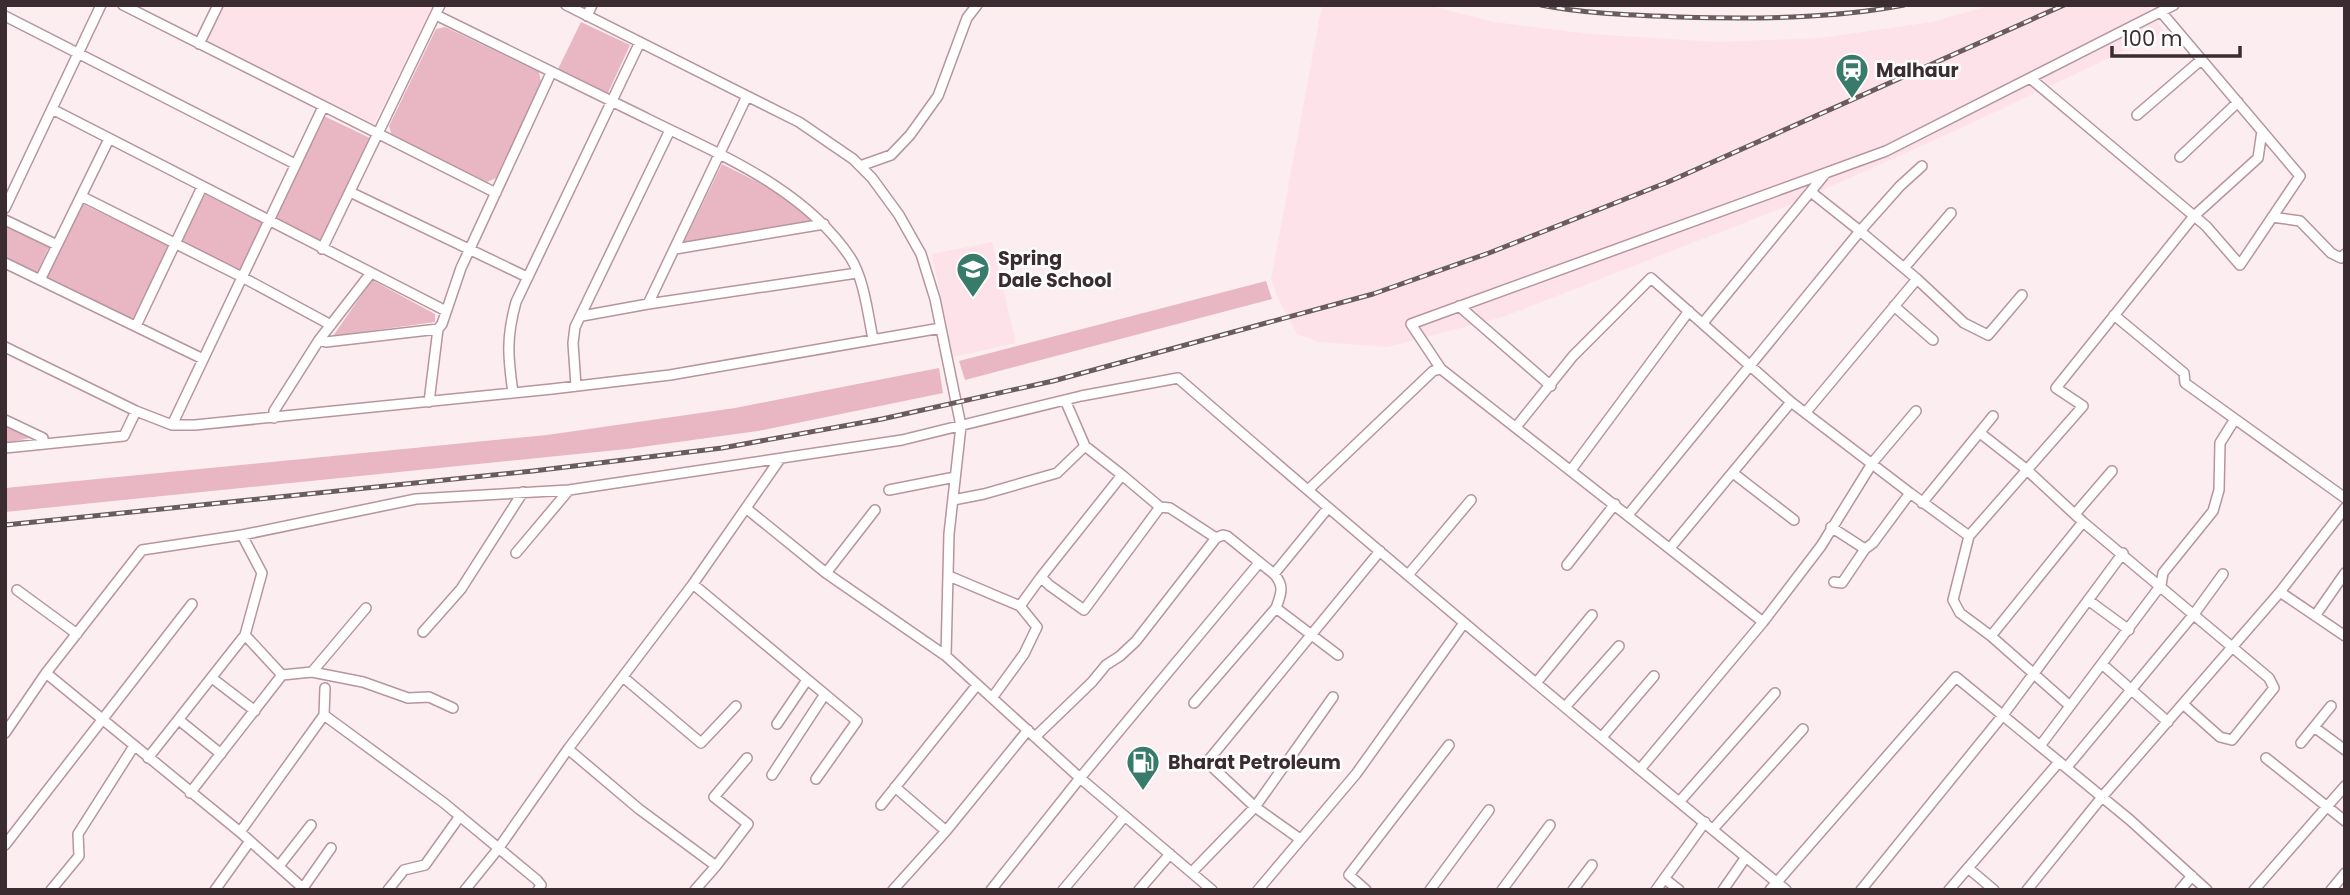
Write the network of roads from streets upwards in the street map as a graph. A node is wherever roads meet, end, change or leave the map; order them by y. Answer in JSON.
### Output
{"nodes":[{"id":1,"x":101,"y":5,"type":"edge"},
{"id":2,"x":123,"y":5,"type":"edge"},
{"id":3,"x":218,"y":5,"type":"edge"},
{"id":4,"x":440,"y":5,"type":"edge"},
{"id":5,"x":566,"y":5,"type":"edge"},
{"id":6,"x":592,"y":5,"type":"edge"},
{"id":7,"x":977,"y":5,"type":"edge"},
{"id":8,"x":2174,"y":5,"type":"edge"},
{"id":9,"x":2162,"y":13,"type":"junction"},
{"id":10,"x":436,"y":15,"type":"junction"},
{"id":11,"x":5,"y":16,"type":"edge"},
{"id":12,"x":587,"y":16,"type":"junction"},
{"id":13,"x":640,"y":42,"type":"junction"},
{"id":14,"x":199,"y":44,"type":"junction"},
{"id":15,"x":78,"y":53,"type":"junction"},
{"id":16,"x":2202,"y":60,"type":"junction"},
{"id":17,"x":551,"y":73,"type":"junction"},
{"id":18,"x":2030,"y":78,"type":"junction"},
{"id":19,"x":747,"y":96,"type":"junction"},
{"id":20,"x":612,"y":101,"type":"junction"},
{"id":21,"x":2238,"y":102,"type":"junction"},
{"id":22,"x":323,"y":107,"type":"junction"},
{"id":23,"x":52,"y":109,"type":"junction"},
{"id":24,"x":2137,"y":115,"type":"dead end"},
{"id":25,"x":670,"y":130,"type":"junction"},
{"id":26,"x":2262,"y":131,"type":"junction"},
{"id":27,"x":378,"y":135,"type":"junction"},
{"id":28,"x":108,"y":139,"type":"junction"},
{"id":29,"x":719,"y":155,"type":"junction"},
{"id":30,"x":2179,"y":157,"type":"dead end"},
{"id":31,"x":295,"y":164,"type":"junction"},
{"id":32,"x":860,"y":166,"type":"junction"},
{"id":33,"x":1922,"y":166,"type":"dead end"},
{"id":34,"x":1826,"y":172,"type":"junction"},
{"id":35,"x":202,"y":187,"type":"junction"},
{"id":36,"x":1811,"y":191,"type":"junction"},
{"id":37,"x":350,"y":192,"type":"junction"},
{"id":38,"x":496,"y":193,"type":"junction"},
{"id":39,"x":80,"y":196,"type":"junction"},
{"id":40,"x":5,"y":208,"type":"edge"},
{"id":41,"x":1951,"y":213,"type":"dead end"},
{"id":42,"x":2194,"y":216,"type":"junction"},
{"id":43,"x":2272,"y":217,"type":"junction"},
{"id":44,"x":5,"y":220,"type":"edge"},
{"id":45,"x":269,"y":221,"type":"junction"},
{"id":46,"x":824,"y":224,"type":"junction"},
{"id":47,"x":1860,"y":231,"type":"junction"},
{"id":48,"x":175,"y":244,"type":"junction"},
{"id":49,"x":57,"y":245,"type":"junction"},
{"id":50,"x":322,"y":249,"type":"junction"},
{"id":51,"x":470,"y":249,"type":"junction"},
{"id":52,"x":675,"y":249,"type":"junction"},
{"id":53,"x":2345,"y":254,"type":"edge"},
{"id":54,"x":5,"y":263,"type":"edge"},
{"id":55,"x":1904,"y":268,"type":"junction"},
{"id":56,"x":857,"y":273,"type":"junction"},
{"id":57,"x":371,"y":274,"type":"junction"},
{"id":58,"x":242,"y":277,"type":"junction"},
{"id":59,"x":527,"y":277,"type":"junction"},
{"id":60,"x":1917,"y":279,"type":"junction"},
{"id":61,"x":40,"y":280,"type":"junction"},
{"id":62,"x":2022,"y":295,"type":"dead end"},
{"id":63,"x":648,"y":304,"type":"junction"},
{"id":64,"x":1458,"y":306,"type":"junction"},
{"id":65,"x":1894,"y":306,"type":"junction"},
{"id":66,"x":446,"y":311,"type":"junction"},
{"id":67,"x":1689,"y":311,"type":"junction"},
{"id":68,"x":2114,"y":315,"type":"junction"},
{"id":69,"x":582,"y":316,"type":"junction"},
{"id":70,"x":1703,"y":323,"type":"junction"},
{"id":71,"x":136,"y":326,"type":"junction"},
{"id":72,"x":331,"y":326,"type":"junction"},
{"id":73,"x":941,"y":328,"type":"junction"},
{"id":74,"x":438,"y":329,"type":"junction"},
{"id":75,"x":873,"y":339,"type":"junction"},
{"id":76,"x":319,"y":340,"type":"junction"},
{"id":77,"x":1933,"y":340,"type":"dead end"},
{"id":78,"x":5,"y":347,"type":"edge"},
{"id":79,"x":203,"y":359,"type":"junction"},
{"id":80,"x":1750,"y":365,"type":"junction"},
{"id":81,"x":1441,"y":369,"type":"junction"},
{"id":82,"x":576,"y":386,"type":"junction"},
{"id":83,"x":1551,"y":386,"type":"junction"},
{"id":84,"x":513,"y":393,"type":"junction"},
{"id":85,"x":1065,"y":400,"type":"junction"},
{"id":86,"x":429,"y":402,"type":"junction"},
{"id":87,"x":1791,"y":402,"type":"junction"},
{"id":88,"x":136,"y":411,"type":"junction"},
{"id":89,"x":1916,"y":411,"type":"dead end"},
{"id":90,"x":1806,"y":412,"type":"junction"},
{"id":91,"x":1993,"y":416,"type":"dead end"},
{"id":92,"x":274,"y":418,"type":"junction"},
{"id":93,"x":2235,"y":419,"type":"junction"},
{"id":94,"x":5,"y":420,"type":"edge"},
{"id":95,"x":172,"y":425,"type":"junction"},
{"id":96,"x":961,"y":426,"type":"junction"},
{"id":97,"x":1516,"y":427,"type":"junction"},
{"id":98,"x":1980,"y":433,"type":"junction"},
{"id":99,"x":43,"y":444,"type":"junction"},
{"id":100,"x":1085,"y":446,"type":"junction"},
{"id":101,"x":5,"y":448,"type":"edge"},
{"id":102,"x":780,"y":460,"type":"junction"},
{"id":103,"x":1872,"y":463,"type":"junction"},
{"id":104,"x":2026,"y":469,"type":"junction"},
{"id":105,"x":1571,"y":470,"type":"junction"},
{"id":106,"x":2112,"y":471,"type":"dead end"},
{"id":107,"x":1732,"y":473,"type":"junction"},
{"id":108,"x":1122,"y":475,"type":"junction"},
{"id":109,"x":955,"y":477,"type":"junction"},
{"id":110,"x":569,"y":490,"type":"junction"},
{"id":111,"x":889,"y":490,"type":"dead end"},
{"id":112,"x":1308,"y":490,"type":"junction"},
{"id":113,"x":523,"y":492,"type":"junction"},
{"id":114,"x":1910,"y":493,"type":"junction"},
{"id":115,"x":2345,"y":498,"type":"edge"},
{"id":116,"x":953,"y":500,"type":"junction"},
{"id":117,"x":1471,"y":500,"type":"dead end"},
{"id":118,"x":1922,"y":503,"type":"junction"},
{"id":119,"x":1615,"y":504,"type":"junction"},
{"id":120,"x":1160,"y":507,"type":"junction"},
{"id":121,"x":1328,"y":508,"type":"junction"},
{"id":122,"x":2345,"y":508,"type":"edge"},
{"id":123,"x":747,"y":509,"type":"junction"},
{"id":124,"x":875,"y":510,"type":"dead end"},
{"id":125,"x":2075,"y":514,"type":"junction"},
{"id":126,"x":1628,"y":515,"type":"junction"},
{"id":127,"x":1794,"y":520,"type":"dead end"},
{"id":128,"x":2083,"y":522,"type":"junction"},
{"id":129,"x":1831,"y":527,"type":"junction"},
{"id":130,"x":242,"y":535,"type":"junction"},
{"id":131,"x":1969,"y":536,"type":"junction"},
{"id":132,"x":1216,"y":538,"type":"junction"},
{"id":133,"x":1670,"y":548,"type":"junction"},
{"id":134,"x":1865,"y":549,"type":"junction"},
{"id":135,"x":1380,"y":551,"type":"junction"},
{"id":136,"x":516,"y":553,"type":"dead end"},
{"id":137,"x":2123,"y":553,"type":"junction"},
{"id":138,"x":1259,"y":563,"type":"junction"},
{"id":139,"x":1567,"y":565,"type":"dead end"},
{"id":140,"x":826,"y":573,"type":"junction"},
{"id":141,"x":2345,"y":573,"type":"edge"},
{"id":142,"x":1274,"y":574,"type":"junction"},
{"id":143,"x":2223,"y":574,"type":"dead end"},
{"id":144,"x":1408,"y":575,"type":"junction"},
{"id":145,"x":949,"y":576,"type":"junction"},
{"id":146,"x":1041,"y":576,"type":"junction"},
{"id":147,"x":1834,"y":582,"type":"dead end"},
{"id":148,"x":693,"y":584,"type":"junction"},
{"id":149,"x":2161,"y":585,"type":"junction"},
{"id":150,"x":17,"y":590,"type":"dead end"},
{"id":151,"x":2280,"y":592,"type":"junction"},
{"id":152,"x":2088,"y":600,"type":"junction"},
{"id":153,"x":192,"y":604,"type":"dead end"},
{"id":154,"x":1020,"y":606,"type":"junction"},
{"id":155,"x":366,"y":608,"type":"dead end"},
{"id":156,"x":1276,"y":608,"type":"junction"},
{"id":157,"x":2194,"y":614,"type":"junction"},
{"id":158,"x":1592,"y":615,"type":"dead end"},
{"id":159,"x":2315,"y":616,"type":"junction"},
{"id":160,"x":1763,"y":622,"type":"junction"},
{"id":161,"x":1464,"y":623,"type":"junction"},
{"id":162,"x":2129,"y":631,"type":"junction"},
{"id":163,"x":423,"y":632,"type":"dead end"},
{"id":164,"x":77,"y":634,"type":"junction"},
{"id":165,"x":245,"y":635,"type":"junction"},
{"id":166,"x":1311,"y":635,"type":"junction"},
{"id":167,"x":1991,"y":636,"type":"junction"},
{"id":168,"x":2345,"y":636,"type":"edge"},
{"id":169,"x":1619,"y":646,"type":"dead end"},
{"id":170,"x":2233,"y":647,"type":"junction"},
{"id":171,"x":1339,"y":655,"type":"dead end"},
{"id":172,"x":946,"y":656,"type":"junction"},
{"id":173,"x":2102,"y":664,"type":"junction"},
{"id":174,"x":312,"y":672,"type":"junction"},
{"id":175,"x":46,"y":673,"type":"junction"},
{"id":176,"x":2033,"y":673,"type":"junction"},
{"id":177,"x":282,"y":675,"type":"junction"},
{"id":178,"x":1654,"y":676,"type":"dead end"},
{"id":179,"x":623,"y":677,"type":"junction"},
{"id":180,"x":212,"y":678,"type":"junction"},
{"id":181,"x":807,"y":680,"type":"junction"},
{"id":182,"x":1536,"y":683,"type":"junction"},
{"id":183,"x":977,"y":685,"type":"junction"},
{"id":184,"x":325,"y":688,"type":"dead end"},
{"id":185,"x":2131,"y":690,"type":"junction"},
{"id":186,"x":1775,"y":693,"type":"dead end"},
{"id":187,"x":825,"y":694,"type":"junction"},
{"id":188,"x":1333,"y":697,"type":"dead end"},
{"id":189,"x":992,"y":698,"type":"junction"},
{"id":190,"x":1194,"y":703,"type":"dead end"},
{"id":191,"x":2183,"y":704,"type":"junction"},
{"id":192,"x":736,"y":706,"type":"dead end"},
{"id":193,"x":2070,"y":706,"type":"junction"},
{"id":194,"x":2331,"y":706,"type":"dead end"},
{"id":195,"x":1565,"y":707,"type":"junction"},
{"id":196,"x":453,"y":708,"type":"dead end"},
{"id":197,"x":255,"y":711,"type":"junction"},
{"id":198,"x":324,"y":715,"type":"junction"},
{"id":199,"x":2003,"y":715,"type":"junction"},
{"id":200,"x":102,"y":720,"type":"junction"},
{"id":201,"x":178,"y":720,"type":"junction"},
{"id":202,"x":2168,"y":722,"type":"junction"},
{"id":203,"x":777,"y":724,"type":"dead end"},
{"id":204,"x":2314,"y":727,"type":"junction"},
{"id":205,"x":1803,"y":729,"type":"dead end"},
{"id":206,"x":5,"y":732,"type":"edge"},
{"id":207,"x":1032,"y":734,"type":"junction"},
{"id":208,"x":1602,"y":737,"type":"junction"},
{"id":209,"x":2301,"y":743,"type":"dead end"},
{"id":210,"x":1450,"y":745,"type":"dead end"},
{"id":211,"x":134,"y":746,"type":"junction"},
{"id":212,"x":2040,"y":746,"type":"junction"},
{"id":213,"x":568,"y":749,"type":"junction"},
{"id":214,"x":2345,"y":750,"type":"edge"},
{"id":215,"x":221,"y":754,"type":"junction"},
{"id":216,"x":148,"y":758,"type":"junction"},
{"id":217,"x":747,"y":758,"type":"dead end"},
{"id":218,"x":2266,"y":758,"type":"dead end"},
{"id":219,"x":2063,"y":765,"type":"junction"},
{"id":220,"x":1641,"y":768,"type":"junction"},
{"id":221,"x":772,"y":775,"type":"dead end"},
{"id":222,"x":1080,"y":778,"type":"junction"},
{"id":223,"x":816,"y":779,"type":"dead end"},
{"id":224,"x":2345,"y":786,"type":"edge"},
{"id":225,"x":895,"y":787,"type":"junction"},
{"id":226,"x":190,"y":793,"type":"junction"},
{"id":227,"x":2102,"y":797,"type":"junction"},
{"id":228,"x":1680,"y":802,"type":"junction"},
{"id":229,"x":881,"y":805,"type":"dead end"},
{"id":230,"x":1255,"y":807,"type":"junction"},
{"id":231,"x":2326,"y":807,"type":"junction"},
{"id":232,"x":1489,"y":810,"type":"dead end"},
{"id":233,"x":1125,"y":816,"type":"junction"},
{"id":234,"x":460,"y":817,"type":"junction"},
{"id":235,"x":2345,"y":821,"type":"edge"},
{"id":236,"x":1705,"y":822,"type":"junction"},
{"id":237,"x":312,"y":825,"type":"dead end"},
{"id":238,"x":1550,"y":825,"type":"dead end"},
{"id":239,"x":1713,"y":829,"type":"junction"},
{"id":240,"x":946,"y":831,"type":"junction"},
{"id":241,"x":240,"y":832,"type":"junction"},
{"id":242,"x":1300,"y":839,"type":"junction"},
{"id":243,"x":250,"y":841,"type":"junction"},
{"id":244,"x":5,"y":845,"type":"edge"},
{"id":245,"x":331,"y":848,"type":"dead end"},
{"id":246,"x":498,"y":849,"type":"junction"},
{"id":247,"x":1170,"y":854,"type":"junction"},
{"id":248,"x":1746,"y":857,"type":"junction"},
{"id":249,"x":1592,"y":865,"type":"dead end"},
{"id":250,"x":279,"y":866,"type":"junction"},
{"id":251,"x":716,"y":866,"type":"junction"},
{"id":252,"x":1968,"y":868,"type":"junction"},
{"id":253,"x":1192,"y":872,"type":"junction"},
{"id":254,"x":2345,"y":873,"type":"edge"},
{"id":255,"x":2192,"y":876,"type":"junction"},
{"id":256,"x":1665,"y":879,"type":"junction"},
{"id":257,"x":1773,"y":886,"type":"edge"},
{"id":258,"x":304,"y":889,"type":"edge"},
{"id":259,"x":51,"y":890,"type":"edge"},
{"id":260,"x":215,"y":890,"type":"edge"},
{"id":261,"x":388,"y":890,"type":"edge"},
{"id":262,"x":465,"y":890,"type":"edge"},
{"id":263,"x":538,"y":890,"type":"edge"},
{"id":264,"x":695,"y":890,"type":"edge"},
{"id":265,"x":893,"y":890,"type":"edge"},
{"id":266,"x":991,"y":890,"type":"edge"},
{"id":267,"x":1063,"y":890,"type":"edge"},
{"id":268,"x":1139,"y":890,"type":"edge"},
{"id":269,"x":1212,"y":890,"type":"edge"},
{"id":270,"x":1258,"y":890,"type":"edge"},
{"id":271,"x":1366,"y":890,"type":"edge"},
{"id":272,"x":1430,"y":890,"type":"edge"},
{"id":273,"x":1502,"y":890,"type":"edge"},
{"id":274,"x":1573,"y":890,"type":"edge"},
{"id":275,"x":1657,"y":890,"type":"edge"},
{"id":276,"x":1679,"y":890,"type":"edge"},
{"id":277,"x":1723,"y":890,"type":"edge"},
{"id":278,"x":1786,"y":890,"type":"edge"},
{"id":279,"x":1861,"y":890,"type":"edge"},
{"id":280,"x":1949,"y":890,"type":"edge"},
{"id":281,"x":1994,"y":890,"type":"edge"},
{"id":282,"x":2026,"y":890,"type":"edge"},
{"id":283,"x":2180,"y":890,"type":"edge"},
{"id":284,"x":2207,"y":890,"type":"edge"},
{"id":285,"x":2254,"y":890,"type":"edge"},
{"id":286,"x":2331,"y":890,"type":"edge"}],
"edges":[{"from":1,"to":15,"type":"street"},
{"from":2,"to":14,"type":"street"},
{"from":3,"to":14,"type":"street"},
{"from":4,"to":10,"type":"street"},
{"from":5,"to":12,"type":"street"},
{"from":6,"to":12,"type":"street"},
{"from":7,"to":32,"type":"street"},
{"from":8,"to":9,"type":"street"},
{"from":9,"to":16,"type":"street"},
{"from":9,"to":18,"type":"street"},
{"from":10,"to":17,"type":"street"},
{"from":10,"to":27,"type":"street"},
{"from":11,"to":15,"type":"street"},
{"from":12,"to":13,"type":"street"},
{"from":13,"to":19,"type":"street"},
{"from":13,"to":20,"type":"street"},
{"from":14,"to":22,"type":"street"},
{"from":15,"to":23,"type":"street"},
{"from":15,"to":31,"type":"street"},
{"from":16,"to":21,"type":"street"},
{"from":16,"to":24,"type":"street"},
{"from":17,"to":20,"type":"street"},
{"from":17,"to":38,"type":"street"},
{"from":18,"to":34,"type":"street"},
{"from":18,"to":42,"type":"street"},
{"from":19,"to":29,"type":"street"},
{"from":19,"to":32,"type":"street"},
{"from":20,"to":25,"type":"street"},
{"from":20,"to":59,"type":"street"},
{"from":21,"to":26,"type":"street"},
{"from":21,"to":30,"type":"street"},
{"from":22,"to":27,"type":"street"},
{"from":22,"to":31,"type":"street"},
{"from":23,"to":28,"type":"street"},
{"from":23,"to":40,"type":"street"},
{"from":25,"to":29,"type":"street"},
{"from":25,"to":69,"type":"street"},
{"from":26,"to":42,"type":"street"},
{"from":26,"to":43,"type":"street"},
{"from":27,"to":37,"type":"street"},
{"from":27,"to":38,"type":"street"},
{"from":28,"to":35,"type":"street"},
{"from":28,"to":39,"type":"street"},
{"from":29,"to":46,"type":"street"},
{"from":29,"to":52,"type":"street"},
{"from":31,"to":45,"type":"street"},
{"from":32,"to":73,"type":"street"},
{"from":33,"to":47,"type":"street"},
{"from":34,"to":36,"type":"street"},
{"from":34,"to":64,"type":"street"},
{"from":35,"to":45,"type":"street"},
{"from":35,"to":48,"type":"street"},
{"from":36,"to":47,"type":"street"},
{"from":36,"to":70,"type":"street"},
{"from":37,"to":50,"type":"street"},
{"from":37,"to":51,"type":"street"},
{"from":38,"to":51,"type":"street"},
{"from":39,"to":48,"type":"street"},
{"from":39,"to":49,"type":"street"},
{"from":41,"to":55,"type":"street"},
{"from":42,"to":43,"type":"street"},
{"from":42,"to":68,"type":"street"},
{"from":43,"to":53,"type":"street"},
{"from":44,"to":49,"type":"street"},
{"from":45,"to":50,"type":"street"},
{"from":45,"to":58,"type":"street"},
{"from":46,"to":52,"type":"street"},
{"from":46,"to":56,"type":"street"},
{"from":47,"to":55,"type":"street"},
{"from":47,"to":80,"type":"street"},
{"from":48,"to":58,"type":"street"},
{"from":48,"to":71,"type":"street"},
{"from":49,"to":61,"type":"street"},
{"from":50,"to":57,"type":"street"},
{"from":51,"to":59,"type":"street"},
{"from":51,"to":66,"type":"street"},
{"from":52,"to":63,"type":"street"},
{"from":54,"to":61,"type":"street"},
{"from":55,"to":60,"type":"street"},
{"from":56,"to":63,"type":"street"},
{"from":56,"to":75,"type":"street"},
{"from":57,"to":66,"type":"street"},
{"from":57,"to":72,"type":"street"},
{"from":58,"to":72,"type":"street"},
{"from":58,"to":79,"type":"street"},
{"from":59,"to":84,"type":"street"},
{"from":60,"to":62,"type":"street"},
{"from":60,"to":65,"type":"street"},
{"from":61,"to":71,"type":"street"},
{"from":63,"to":69,"type":"street"},
{"from":64,"to":81,"type":"street"},
{"from":64,"to":83,"type":"street"},
{"from":65,"to":77,"type":"street"},
{"from":65,"to":90,"type":"street"},
{"from":66,"to":74,"type":"street"},
{"from":67,"to":70,"type":"street"},
{"from":67,"to":83,"type":"street"},
{"from":67,"to":105,"type":"street"},
{"from":68,"to":93,"type":"street"},
{"from":68,"to":104,"type":"street"},
{"from":69,"to":82,"type":"street"},
{"from":70,"to":80,"type":"street"},
{"from":71,"to":79,"type":"street"},
{"from":72,"to":76,"type":"street"},
{"from":73,"to":75,"type":"street"},
{"from":73,"to":96,"type":"street"},
{"from":74,"to":76,"type":"street"},
{"from":74,"to":86,"type":"street"},
{"from":75,"to":82,"type":"street"},
{"from":76,"to":92,"type":"street"},
{"from":78,"to":88,"type":"street"},
{"from":79,"to":95,"type":"street"},
{"from":80,"to":87,"type":"street"},
{"from":80,"to":126,"type":"street"},
{"from":81,"to":97,"type":"street"},
{"from":81,"to":112,"type":"street"},
{"from":82,"to":84,"type":"street"},
{"from":83,"to":97,"type":"street"},
{"from":84,"to":86,"type":"street"},
{"from":85,"to":96,"type":"street"},
{"from":85,"to":100,"type":"street"},
{"from":85,"to":112,"type":"street"},
{"from":86,"to":92,"type":"street"},
{"from":87,"to":90,"type":"street"},
{"from":87,"to":107,"type":"street"},
{"from":88,"to":95,"type":"street"},
{"from":88,"to":99,"type":"street"},
{"from":89,"to":103,"type":"street"},
{"from":90,"to":103,"type":"street"},
{"from":91,"to":98,"type":"street"},
{"from":92,"to":95,"type":"street"},
{"from":93,"to":115,"type":"street"},
{"from":93,"to":149,"type":"street"},
{"from":94,"to":99,"type":"street"},
{"from":96,"to":102,"type":"street"},
{"from":96,"to":109,"type":"street"},
{"from":97,"to":105,"type":"street"},
{"from":98,"to":104,"type":"street"},
{"from":98,"to":118,"type":"street"},
{"from":99,"to":101,"type":"street"},
{"from":100,"to":108,"type":"street"},
{"from":100,"to":116,"type":"street"},
{"from":102,"to":110,"type":"street"},
{"from":102,"to":123,"type":"street"},
{"from":103,"to":114,"type":"street"},
{"from":103,"to":129,"type":"street"},
{"from":104,"to":125,"type":"street"},
{"from":104,"to":131,"type":"street"},
{"from":105,"to":119,"type":"street"},
{"from":106,"to":125,"type":"street"},
{"from":107,"to":127,"type":"street"},
{"from":107,"to":133,"type":"street"},
{"from":108,"to":120,"type":"street"},
{"from":108,"to":146,"type":"street"},
{"from":109,"to":111,"type":"street"},
{"from":109,"to":116,"type":"street"},
{"from":110,"to":113,"type":"street"},
{"from":110,"to":136,"type":"street"},
{"from":112,"to":121,"type":"street"},
{"from":113,"to":130,"type":"street"},
{"from":113,"to":163,"type":"street"},
{"from":114,"to":118,"type":"street"},
{"from":114,"to":134,"type":"street"},
{"from":116,"to":145,"type":"street"},
{"from":117,"to":144,"type":"street"},
{"from":118,"to":131,"type":"street"},
{"from":119,"to":126,"type":"street"},
{"from":119,"to":139,"type":"street"},
{"from":120,"to":132,"type":"street"},
{"from":120,"to":146,"type":"street"},
{"from":121,"to":135,"type":"street"},
{"from":121,"to":142,"type":"street"},
{"from":122,"to":151,"type":"street"},
{"from":123,"to":140,"type":"street"},
{"from":123,"to":148,"type":"street"},
{"from":124,"to":140,"type":"street"},
{"from":125,"to":128,"type":"street"},
{"from":126,"to":133,"type":"street"},
{"from":128,"to":137,"type":"street"},
{"from":128,"to":167,"type":"street"},
{"from":129,"to":134,"type":"street"},
{"from":129,"to":160,"type":"street"},
{"from":130,"to":164,"type":"street"},
{"from":130,"to":165,"type":"street"},
{"from":131,"to":167,"type":"street"},
{"from":132,"to":138,"type":"street"},
{"from":132,"to":207,"type":"street"},
{"from":133,"to":160,"type":"street"},
{"from":134,"to":147,"type":"street"},
{"from":135,"to":144,"type":"street"},
{"from":135,"to":166,"type":"street"},
{"from":137,"to":149,"type":"street"},
{"from":137,"to":152,"type":"street"},
{"from":138,"to":142,"type":"street"},
{"from":138,"to":222,"type":"street"},
{"from":140,"to":172,"type":"street"},
{"from":141,"to":159,"type":"street"},
{"from":142,"to":156,"type":"street"},
{"from":143,"to":157,"type":"street"},
{"from":144,"to":161,"type":"street"},
{"from":145,"to":154,"type":"street"},
{"from":145,"to":172,"type":"street"},
{"from":146,"to":154,"type":"street"},
{"from":148,"to":179,"type":"street"},
{"from":148,"to":181,"type":"street"},
{"from":149,"to":157,"type":"street"},
{"from":149,"to":162,"type":"street"},
{"from":150,"to":164,"type":"street"},
{"from":151,"to":159,"type":"street"},
{"from":151,"to":170,"type":"street"},
{"from":152,"to":162,"type":"street"},
{"from":152,"to":176,"type":"street"},
{"from":153,"to":200,"type":"street"},
{"from":154,"to":189,"type":"street"},
{"from":155,"to":174,"type":"street"},
{"from":156,"to":166,"type":"street"},
{"from":156,"to":190,"type":"street"},
{"from":157,"to":170,"type":"street"},
{"from":157,"to":185,"type":"street"},
{"from":158,"to":182,"type":"street"},
{"from":159,"to":168,"type":"street"},
{"from":160,"to":220,"type":"street"},
{"from":161,"to":182,"type":"street"},
{"from":161,"to":242,"type":"street"},
{"from":162,"to":173,"type":"street"},
{"from":164,"to":175,"type":"street"},
{"from":165,"to":177,"type":"street"},
{"from":165,"to":180,"type":"street"},
{"from":166,"to":171,"type":"street"},
{"from":166,"to":230,"type":"street"},
{"from":167,"to":176,"type":"street"},
{"from":169,"to":195,"type":"street"},
{"from":170,"to":191,"type":"street"},
{"from":170,"to":191,"type":"street"},
{"from":172,"to":183,"type":"street"},
{"from":173,"to":185,"type":"street"},
{"from":173,"to":193,"type":"street"},
{"from":174,"to":177,"type":"street"},
{"from":174,"to":196,"type":"street"},
{"from":175,"to":200,"type":"street"},
{"from":175,"to":206,"type":"street"},
{"from":176,"to":193,"type":"street"},
{"from":176,"to":199,"type":"street"},
{"from":177,"to":197,"type":"street"},
{"from":178,"to":208,"type":"street"},
{"from":179,"to":192,"type":"street"},
{"from":179,"to":213,"type":"street"},
{"from":180,"to":197,"type":"street"},
{"from":180,"to":201,"type":"street"},
{"from":181,"to":187,"type":"street"},
{"from":181,"to":203,"type":"street"},
{"from":182,"to":195,"type":"street"},
{"from":183,"to":189,"type":"street"},
{"from":183,"to":225,"type":"street"},
{"from":184,"to":198,"type":"street"},
{"from":185,"to":202,"type":"street"},
{"from":185,"to":219,"type":"street"},
{"from":186,"to":228,"type":"street"},
{"from":187,"to":221,"type":"street"},
{"from":187,"to":223,"type":"street"},
{"from":188,"to":230,"type":"street"},
{"from":189,"to":207,"type":"street"},
{"from":191,"to":202,"type":"street"},
{"from":193,"to":212,"type":"street"},
{"from":194,"to":204,"type":"street"},
{"from":195,"to":208,"type":"street"},
{"from":197,"to":215,"type":"street"},
{"from":198,"to":234,"type":"street"},
{"from":198,"to":241,"type":"street"},
{"from":199,"to":212,"type":"street"},
{"from":199,"to":257,"type":"street"},
{"from":199,"to":279,"type":"street"},
{"from":200,"to":211,"type":"street"},
{"from":200,"to":244,"type":"street"},
{"from":201,"to":215,"type":"street"},
{"from":201,"to":216,"type":"street"},
{"from":202,"to":227,"type":"street"},
{"from":204,"to":209,"type":"street"},
{"from":204,"to":214,"type":"street"},
{"from":205,"to":239,"type":"street"},
{"from":207,"to":222,"type":"street"},
{"from":207,"to":240,"type":"street"},
{"from":208,"to":220,"type":"street"},
{"from":210,"to":271,"type":"street"},
{"from":211,"to":216,"type":"street"},
{"from":211,"to":259,"type":"street"},
{"from":212,"to":219,"type":"street"},
{"from":213,"to":246,"type":"street"},
{"from":213,"to":251,"type":"street"},
{"from":215,"to":226,"type":"street"},
{"from":216,"to":226,"type":"street"},
{"from":217,"to":251,"type":"street"},
{"from":218,"to":231,"type":"street"},
{"from":219,"to":227,"type":"street"},
{"from":219,"to":252,"type":"street"},
{"from":220,"to":228,"type":"street"},
{"from":222,"to":233,"type":"street"},
{"from":222,"to":266,"type":"street"},
{"from":224,"to":231,"type":"street"},
{"from":225,"to":229,"type":"street"},
{"from":225,"to":240,"type":"street"},
{"from":226,"to":241,"type":"street"},
{"from":227,"to":255,"type":"street"},
{"from":227,"to":282,"type":"street"},
{"from":228,"to":236,"type":"street"},
{"from":230,"to":242,"type":"street"},
{"from":230,"to":253,"type":"street"},
{"from":231,"to":235,"type":"street"},
{"from":231,"to":285,"type":"street"},
{"from":232,"to":272,"type":"street"},
{"from":233,"to":247,"type":"street"},
{"from":233,"to":267,"type":"street"},
{"from":234,"to":246,"type":"street"},
{"from":234,"to":261,"type":"street"},
{"from":236,"to":239,"type":"street"},
{"from":236,"to":256,"type":"street"},
{"from":237,"to":250,"type":"street"},
{"from":238,"to":273,"type":"street"},
{"from":239,"to":248,"type":"street"},
{"from":240,"to":265,"type":"street"},
{"from":241,"to":243,"type":"street"},
{"from":242,"to":270,"type":"street"},
{"from":243,"to":250,"type":"street"},
{"from":243,"to":260,"type":"street"},
{"from":245,"to":258,"type":"street"},
{"from":246,"to":262,"type":"street"},
{"from":246,"to":263,"type":"street"},
{"from":247,"to":253,"type":"street"},
{"from":247,"to":268,"type":"street"},
{"from":248,"to":257,"type":"street"},
{"from":248,"to":277,"type":"street"},
{"from":249,"to":274,"type":"street"},
{"from":250,"to":258,"type":"street"},
{"from":251,"to":264,"type":"street"},
{"from":252,"to":280,"type":"street"},
{"from":252,"to":281,"type":"street"},
{"from":253,"to":269,"type":"street"},
{"from":254,"to":286,"type":"street"},
{"from":255,"to":283,"type":"street"},
{"from":255,"to":284,"type":"street"},
{"from":256,"to":275,"type":"street"},
{"from":256,"to":276,"type":"street"},
{"from":257,"to":278,"type":"street"}]}
